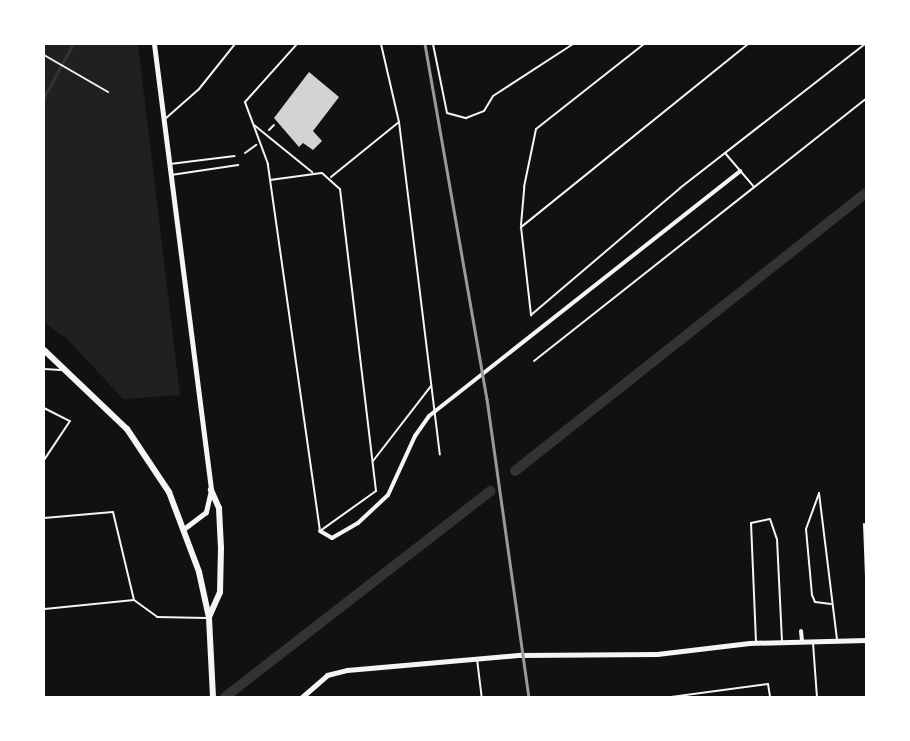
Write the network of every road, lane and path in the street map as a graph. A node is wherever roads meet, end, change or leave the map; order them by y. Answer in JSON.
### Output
{"nodes":[{"id":1,"x":154,"y":44,"type":"edge"},
{"id":2,"x":235,"y":44,"type":"edge"},
{"id":3,"x":297,"y":44,"type":"edge"},
{"id":4,"x":381,"y":44,"type":"edge"},
{"id":5,"x":433,"y":44,"type":"edge"},
{"id":6,"x":573,"y":44,"type":"edge"},
{"id":7,"x":644,"y":44,"type":"edge"},
{"id":8,"x":748,"y":44,"type":"edge"},
{"id":9,"x":864,"y":44,"type":"edge"},
{"id":10,"x":44,"y":55,"type":"edge"},
{"id":11,"x":108,"y":92,"type":"dead end"},
{"id":12,"x":866,"y":99,"type":"edge"},
{"id":13,"x":164,"y":119,"type":"junction"},
{"id":14,"x":399,"y":122,"type":"junction"},
{"id":15,"x":253,"y":124,"type":"junction"},
{"id":16,"x":725,"y":153,"type":"junction"},
{"id":17,"x":235,"y":156,"type":"dead end"},
{"id":18,"x":170,"y":164,"type":"junction"},
{"id":19,"x":238,"y":166,"type":"dead end"},
{"id":20,"x":740,"y":171,"type":"junction"},
{"id":21,"x":312,"y":172,"type":"junction"},
{"id":22,"x":171,"y":175,"type":"junction"},
{"id":23,"x":331,"y":177,"type":"junction"},
{"id":24,"x":270,"y":180,"type":"junction"},
{"id":25,"x":754,"y":187,"type":"junction"},
{"id":26,"x":521,"y":227,"type":"junction"},
{"id":27,"x":44,"y":350,"type":"edge"},
{"id":28,"x":534,"y":361,"type":"dead end"},
{"id":29,"x":44,"y":369,"type":"edge"},
{"id":30,"x":70,"y":371,"type":"junction"},
{"id":31,"x":431,"y":386,"type":"junction"},
{"id":32,"x":44,"y":408,"type":"edge"},
{"id":33,"x":440,"y":454,"type":"dead end"},
{"id":34,"x":44,"y":460,"type":"edge"},
{"id":35,"x":373,"y":462,"type":"junction"},
{"id":36,"x":211,"y":490,"type":"junction"},
{"id":37,"x":44,"y":518,"type":"edge"},
{"id":38,"x":864,"y":524,"type":"dead end"},
{"id":39,"x":185,"y":528,"type":"junction"},
{"id":40,"x":320,"y":531,"type":"junction"},
{"id":41,"x":866,"y":576,"type":"edge"},
{"id":42,"x":134,"y":600,"type":"junction"},
{"id":43,"x":832,"y":604,"type":"junction"},
{"id":44,"x":44,"y":609,"type":"edge"},
{"id":45,"x":209,"y":618,"type":"junction"},
{"id":46,"x":801,"y":631,"type":"dead end"},
{"id":47,"x":838,"y":640,"type":"junction"},
{"id":48,"x":866,"y":640,"type":"edge"},
{"id":49,"x":802,"y":641,"type":"junction"},
{"id":50,"x":813,"y":641,"type":"junction"},
{"id":51,"x":782,"y":642,"type":"junction"},
{"id":52,"x":756,"y":643,"type":"junction"},
{"id":53,"x":477,"y":659,"type":"junction"},
{"id":54,"x":213,"y":697,"type":"edge"},
{"id":55,"x":302,"y":697,"type":"edge"},
{"id":56,"x":482,"y":697,"type":"edge"},
{"id":57,"x":671,"y":697,"type":"edge"},
{"id":58,"x":770,"y":697,"type":"edge"},
{"id":59,"x":818,"y":697,"type":"edge"}],
"edges":[{"from":1,"to":13,"type":"street"},
{"from":2,"to":13,"type":"lane"},
{"from":3,"to":15,"type":"lane"},
{"from":4,"to":14,"type":"lane"},
{"from":5,"to":6,"type":"lane"},
{"from":7,"to":26,"type":"lane"},
{"from":8,"to":26,"type":"lane"},
{"from":9,"to":16,"type":"lane"},
{"from":10,"to":11,"type":"path"},
{"from":12,"to":25,"type":"lane"},
{"from":13,"to":18,"type":"street"},
{"from":14,"to":23,"type":"lane"},
{"from":14,"to":31,"type":"lane"},
{"from":15,"to":21,"type":"lane"},
{"from":15,"to":24,"type":"lane"},
{"from":16,"to":20,"type":"lane"},
{"from":16,"to":26,"type":"lane"},
{"from":17,"to":18,"type":"lane"},
{"from":18,"to":22,"type":"street"},
{"from":19,"to":22,"type":"lane"},
{"from":20,"to":25,"type":"lane"},
{"from":20,"to":40,"type":"street"},
{"from":21,"to":23,"type":"lane"},
{"from":21,"to":24,"type":"lane"},
{"from":22,"to":36,"type":"street"},
{"from":23,"to":35,"type":"lane"},
{"from":24,"to":40,"type":"lane"},
{"from":25,"to":28,"type":"lane"},
{"from":27,"to":30,"type":"main road"},
{"from":29,"to":30,"type":"lane"},
{"from":30,"to":39,"type":"main road"},
{"from":31,"to":33,"type":"lane"},
{"from":31,"to":35,"type":"lane"},
{"from":32,"to":34,"type":"lane"},
{"from":35,"to":40,"type":"lane"},
{"from":36,"to":39,"type":"street"},
{"from":36,"to":45,"type":"main road"},
{"from":37,"to":42,"type":"lane"},
{"from":38,"to":41,"type":"lane"},
{"from":39,"to":45,"type":"main road"},
{"from":42,"to":44,"type":"lane"},
{"from":42,"to":45,"type":"lane"},
{"from":43,"to":43,"type":"lane"},
{"from":43,"to":47,"type":"lane"},
{"from":45,"to":54,"type":"main road"},
{"from":46,"to":49,"type":"street"},
{"from":47,"to":48,"type":"street"},
{"from":47,"to":50,"type":"street"},
{"from":49,"to":50,"type":"street"},
{"from":49,"to":51,"type":"street"},
{"from":50,"to":59,"type":"lane"},
{"from":51,"to":52,"type":"street"},
{"from":51,"to":52,"type":"lane"},
{"from":52,"to":53,"type":"street"},
{"from":53,"to":55,"type":"street"},
{"from":53,"to":56,"type":"lane"},
{"from":57,"to":58,"type":"lane"}]}
